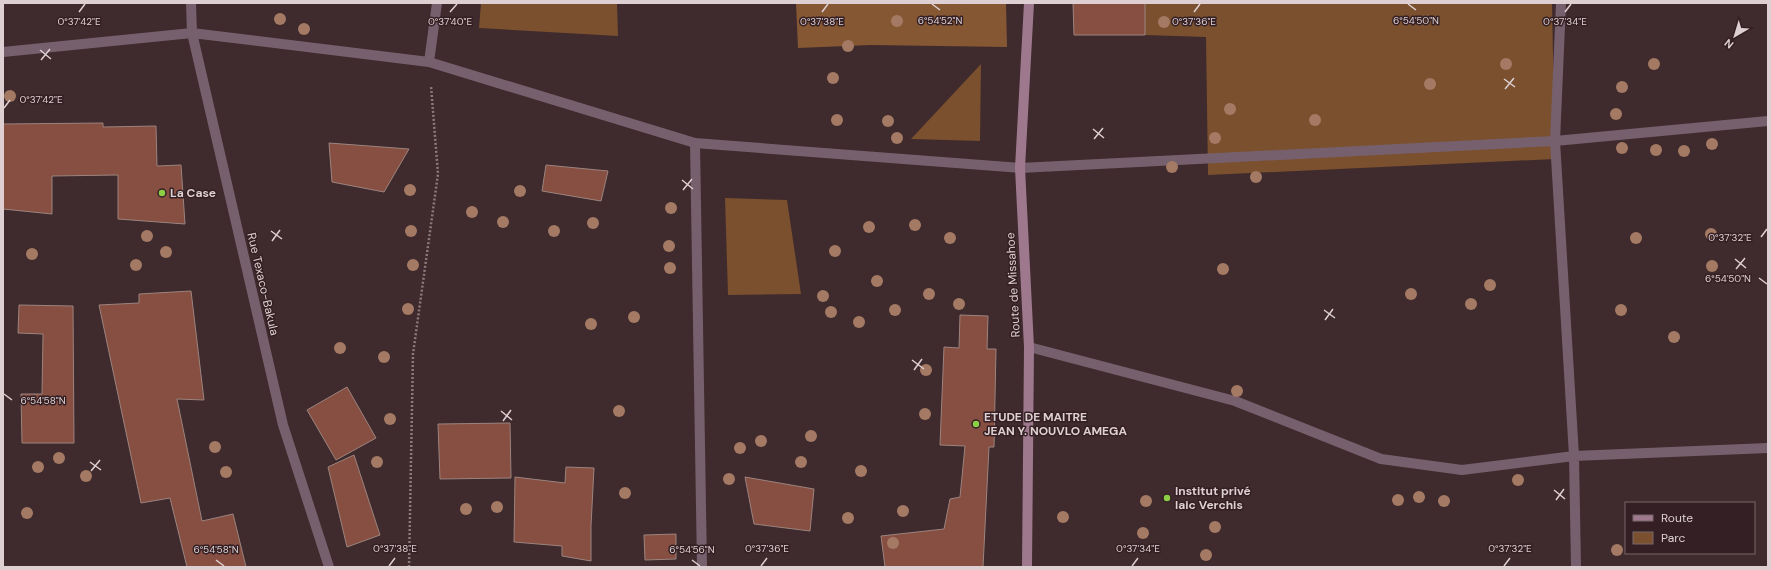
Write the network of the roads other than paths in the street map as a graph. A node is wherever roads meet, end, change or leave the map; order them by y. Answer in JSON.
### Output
{"nodes":[{"id":1,"x":191,"y":3,"type":"edge"},
{"id":2,"x":437,"y":3,"type":"edge"},
{"id":3,"x":1029,"y":3,"type":"edge"},
{"id":4,"x":1561,"y":3,"type":"edge"},
{"id":5,"x":192,"y":33,"type":"junction"},
{"id":6,"x":3,"y":52,"type":"edge"},
{"id":7,"x":429,"y":62,"type":"junction"},
{"id":8,"x":1768,"y":122,"type":"edge"},
{"id":9,"x":1555,"y":141,"type":"junction"},
{"id":10,"x":695,"y":143,"type":"junction"},
{"id":11,"x":1020,"y":168,"type":"junction"},
{"id":12,"x":1029,"y":347,"type":"junction"},
{"id":13,"x":1768,"y":448,"type":"edge"},
{"id":14,"x":1574,"y":456,"type":"junction"},
{"id":15,"x":329,"y":567,"type":"edge"},
{"id":16,"x":702,"y":567,"type":"edge"},
{"id":17,"x":1027,"y":567,"type":"edge"},
{"id":18,"x":1576,"y":567,"type":"edge"}],
"edges":[{"from":1,"to":5,"type":"street","name":"Rue Texaco-Bakula"},
{"from":2,"to":7,"type":"street"},
{"from":3,"to":11,"type":"main road","name":"Route de Missahoe"},
{"from":4,"to":9,"type":"street"},
{"from":5,"to":6,"type":"street"},
{"from":5,"to":7,"type":"street"},
{"from":5,"to":15,"type":"street","name":"Rue Texaco-Bakula"},
{"from":7,"to":10,"type":"street"},
{"from":8,"to":9,"type":"street"},
{"from":9,"to":11,"type":"street"},
{"from":9,"to":14,"type":"street"},
{"from":10,"to":11,"type":"street"},
{"from":10,"to":16,"type":"street"},
{"from":11,"to":12,"type":"main road","name":"Route de Missahoe"},
{"from":12,"to":14,"type":"street"},
{"from":12,"to":17,"type":"main road","name":"Route de Missahoe"},
{"from":13,"to":14,"type":"street"},
{"from":14,"to":18,"type":"street"}]}
